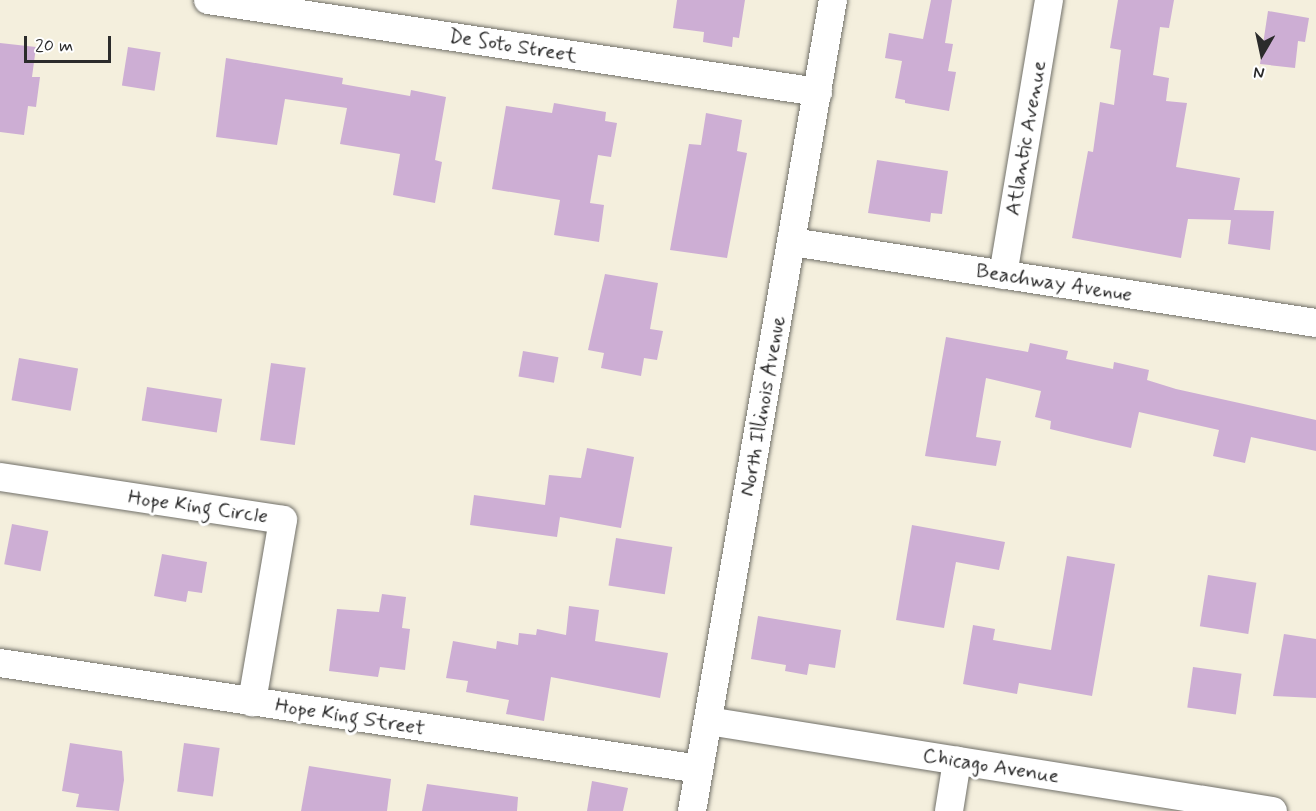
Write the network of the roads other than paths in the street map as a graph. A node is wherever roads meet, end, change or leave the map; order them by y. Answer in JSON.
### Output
{"nodes":[{"id":1,"x":208,"y":0,"type":"edge"},
{"id":2,"x":833,"y":0,"type":"edge"},
{"id":3,"x":1049,"y":0,"type":"edge"},
{"id":4,"x":818,"y":92,"type":"junction"},
{"id":5,"x":792,"y":242,"type":"junction"},
{"id":6,"x":1003,"y":275,"type":"junction"},
{"id":7,"x":1316,"y":323,"type":"edge"},
{"id":8,"x":0,"y":477,"type":"edge"},
{"id":9,"x":0,"y":663,"type":"edge"},
{"id":10,"x":252,"y":702,"type":"junction"},
{"id":11,"x":708,"y":721,"type":"junction"},
{"id":12,"x":957,"y":761,"type":"junction"},
{"id":13,"x":699,"y":770,"type":"junction"},
{"id":14,"x":692,"y":811,"type":"edge"},
{"id":15,"x":949,"y":811,"type":"edge"},
{"id":16,"x":1274,"y":811,"type":"edge"}],
"edges":[{"from":1,"to":4,"type":"street","name":"De Soto Street"},
{"from":2,"to":4,"type":"street","name":"North Illinois Avenue"},
{"from":3,"to":6,"type":"street","name":"Atlantic Avenue"},
{"from":4,"to":5,"type":"street","name":"North Illinois Avenue"},
{"from":5,"to":6,"type":"street","name":"Beachway Avenue"},
{"from":5,"to":11,"type":"street","name":"North Illinois Avenue"},
{"from":6,"to":7,"type":"street","name":"Beachway Avenue"},
{"from":8,"to":10,"type":"street","name":"Hope King Circle"},
{"from":9,"to":10,"type":"street","name":"Hope King Street"},
{"from":10,"to":13,"type":"street","name":"Hope King Street"},
{"from":11,"to":12,"type":"street","name":"Chicago Avenue"},
{"from":11,"to":13,"type":"street","name":"North Illinois Avenue"},
{"from":12,"to":15,"type":"street"},
{"from":12,"to":16,"type":"street","name":"Chicago Avenue"},
{"from":13,"to":14,"type":"street","name":"North Illinois Avenue"}]}
